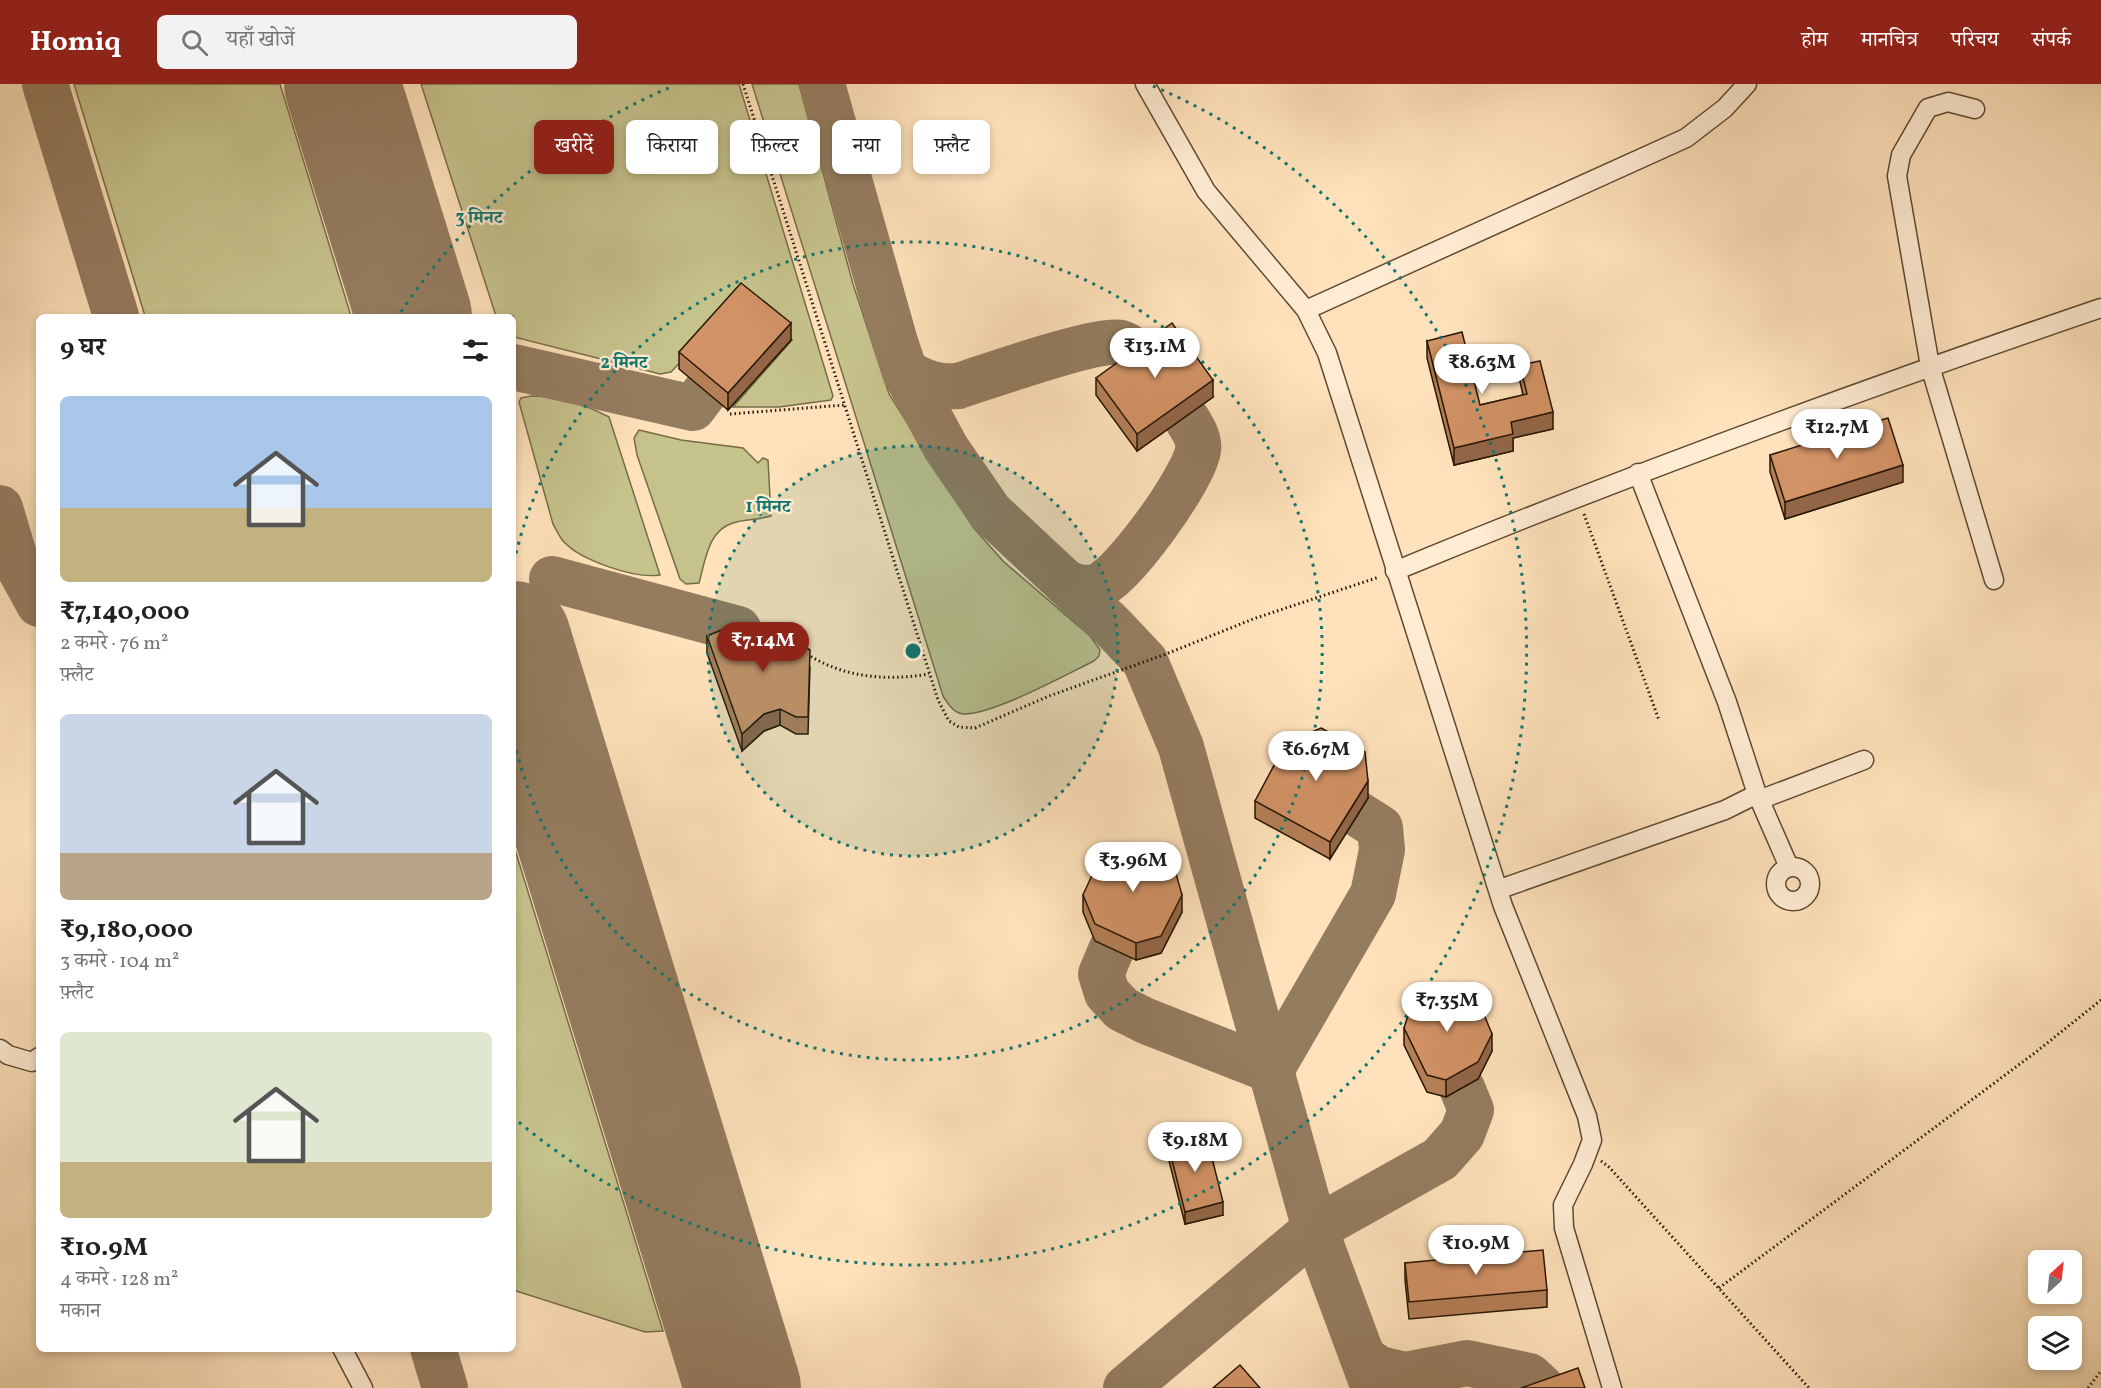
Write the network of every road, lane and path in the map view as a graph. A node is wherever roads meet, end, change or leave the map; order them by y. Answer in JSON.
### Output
{"nodes":[{"id":1,"x":743,"y":84,"type":"edge"},
{"id":2,"x":1146,"y":84,"type":"edge"},
{"id":3,"x":1747,"y":84,"type":"edge"},
{"id":4,"x":1975,"y":109,"type":"dead end"},
{"id":5,"x":2101,"y":308,"type":"edge"},
{"id":6,"x":1306,"y":310,"type":"junction"},
{"id":7,"x":1930,"y":366,"type":"junction"},
{"id":8,"x":844,"y":405,"type":"junction"},
{"id":9,"x":730,"y":414,"type":"dead end"},
{"id":10,"x":1638,"y":473,"type":"junction"},
{"id":11,"x":1577,"y":496,"type":"junction"},
{"id":12,"x":1395,"y":571,"type":"junction"},
{"id":13,"x":1994,"y":580,"type":"dead end"},
{"id":14,"x":800,"y":650,"type":"edge"},
{"id":15,"x":930,"y":674,"type":"junction"},
{"id":16,"x":1659,"y":720,"type":"dead end"},
{"id":17,"x":1864,"y":760,"type":"dead end"},
{"id":18,"x":1758,"y":797,"type":"junction"},
{"id":19,"x":1789,"y":867,"type":"dead end"},
{"id":20,"x":1500,"y":889,"type":"junction"},
{"id":21,"x":2101,"y":1000,"type":"edge"},
{"id":22,"x":0,"y":1049,"type":"edge"},
{"id":23,"x":36,"y":1059,"type":"edge"},
{"id":24,"x":1587,"y":1152,"type":"junction"},
{"id":25,"x":1719,"y":1288,"type":"junction"},
{"id":26,"x":344,"y":1352,"type":"edge"},
{"id":27,"x":2101,"y":1371,"type":"edge"},
{"id":28,"x":363,"y":1388,"type":"edge"},
{"id":29,"x":1612,"y":1388,"type":"edge"},
{"id":30,"x":1809,"y":1388,"type":"edge"},
{"id":31,"x":2088,"y":1388,"type":"edge"}],
"edges":[{"from":1,"to":8,"type":"path"},
{"from":2,"to":6,"type":"lane"},
{"from":3,"to":6,"type":"lane"},
{"from":4,"to":7,"type":"lane"},
{"from":5,"to":7,"type":"lane"},
{"from":6,"to":12,"type":"lane"},
{"from":7,"to":10,"type":"lane"},
{"from":7,"to":13,"type":"lane"},
{"from":8,"to":9,"type":"path"},
{"from":8,"to":15,"type":"path"},
{"from":10,"to":11,"type":"lane"},
{"from":10,"to":18,"type":"lane"},
{"from":11,"to":12,"type":"lane"},
{"from":11,"to":16,"type":"path"},
{"from":12,"to":15,"type":"path"},
{"from":12,"to":20,"type":"lane"},
{"from":14,"to":15,"type":"path"},
{"from":17,"to":18,"type":"lane"},
{"from":18,"to":19,"type":"lane"},
{"from":18,"to":20,"type":"lane"},
{"from":20,"to":24,"type":"lane"},
{"from":21,"to":25,"type":"path"},
{"from":22,"to":23,"type":"lane"},
{"from":24,"to":25,"type":"path"},
{"from":24,"to":29,"type":"lane"},
{"from":25,"to":30,"type":"path"},
{"from":26,"to":28,"type":"lane"},
{"from":27,"to":31,"type":"path"}]}
